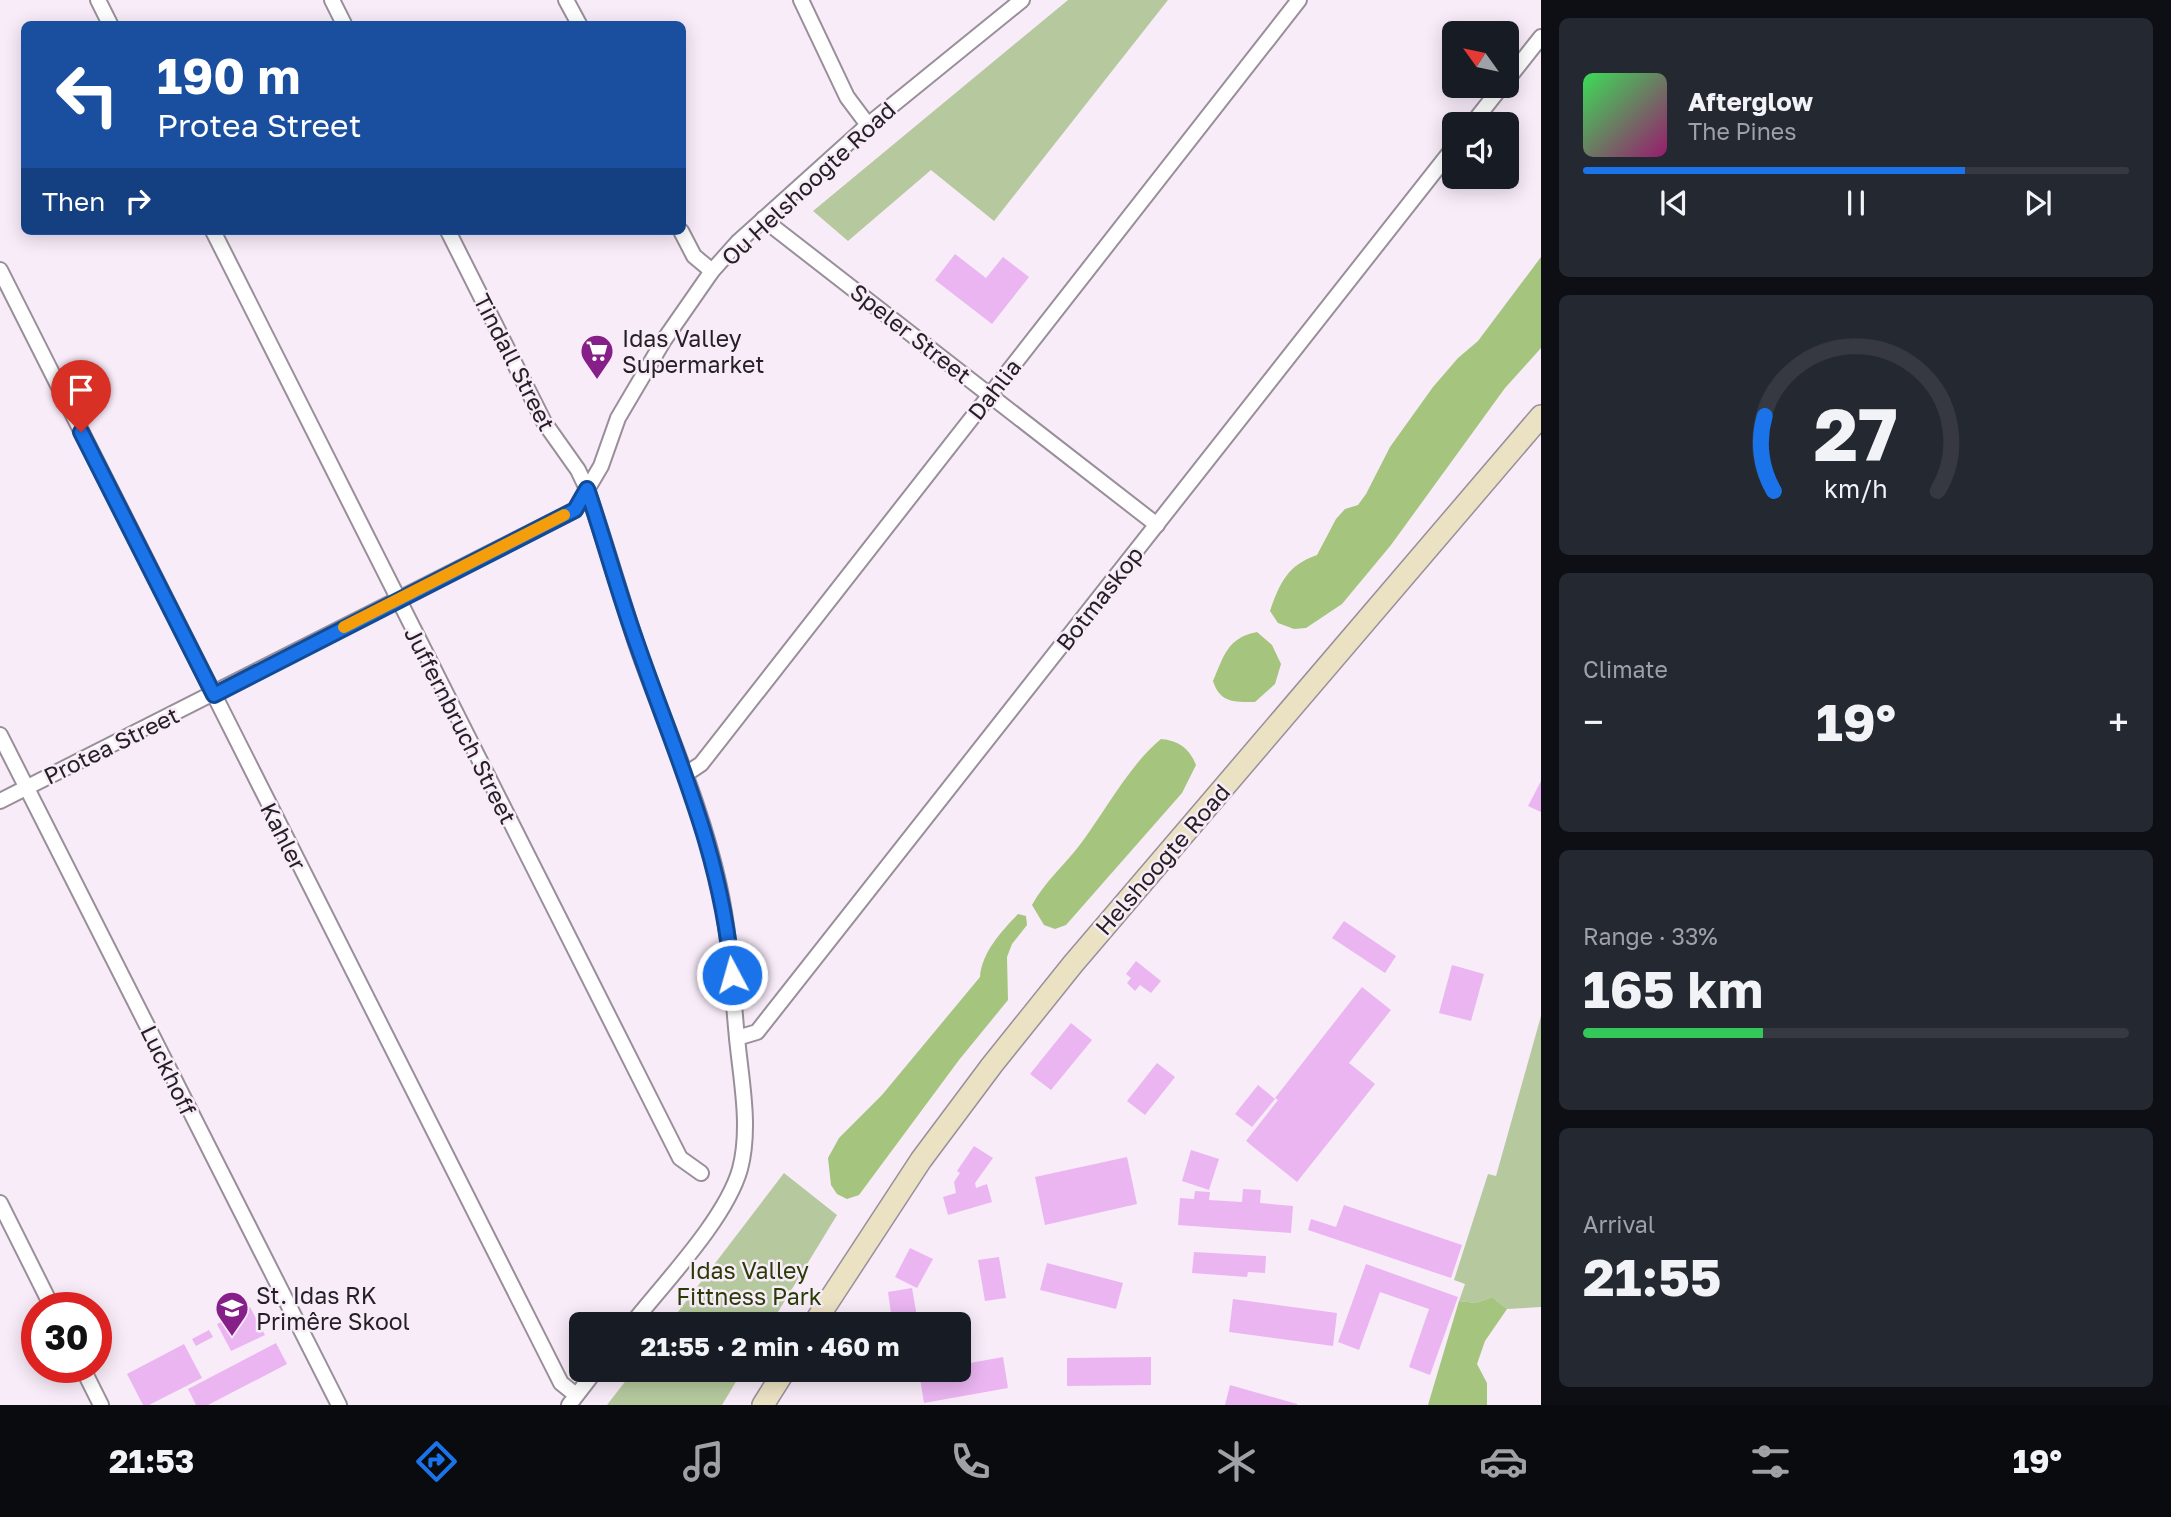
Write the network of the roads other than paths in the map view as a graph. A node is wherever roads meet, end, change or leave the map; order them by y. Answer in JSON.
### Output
{"nodes":[{"id":1,"x":98,"y":0,"type":"edge"},
{"id":2,"x":332,"y":0,"type":"edge"},
{"id":3,"x":566,"y":0,"type":"edge"},
{"id":4,"x":801,"y":0,"type":"edge"},
{"id":5,"x":1022,"y":0,"type":"edge"},
{"id":6,"x":1299,"y":0,"type":"edge"},
{"id":7,"x":108,"y":21,"type":"edge"},
{"id":8,"x":342,"y":21,"type":"edge"},
{"id":9,"x":577,"y":21,"type":"edge"},
{"id":10,"x":1541,"y":37,"type":"edge"},
{"id":11,"x":1519,"y":65,"type":"edge"},
{"id":12,"x":1493,"y":98,"type":"edge"},
{"id":13,"x":1481,"y":112,"type":"edge"},
{"id":14,"x":868,"y":125,"type":"junction"},
{"id":15,"x":1442,"y":162,"type":"edge"},
{"id":16,"x":763,"y":219,"type":"junction"},
{"id":17,"x":215,"y":235,"type":"edge"},
{"id":18,"x":450,"y":235,"type":"edge"},
{"id":19,"x":683,"y":235,"type":"edge"},
{"id":20,"x":0,"y":270,"type":"edge"},
{"id":21,"x":712,"y":271,"type":"junction"},
{"id":22,"x":990,"y":394,"type":"junction"},
{"id":23,"x":1541,"y":416,"type":"edge"},
{"id":24,"x":587,"y":489,"type":"junction"},
{"id":25,"x":1157,"y":525,"type":"junction"},
{"id":26,"x":397,"y":600,"type":"junction"},
{"id":27,"x":214,"y":695,"type":"junction"},
{"id":28,"x":0,"y":735,"type":"edge"},
{"id":29,"x":685,"y":775,"type":"junction"},
{"id":30,"x":26,"y":787,"type":"junction"},
{"id":31,"x":0,"y":801,"type":"edge"},
{"id":32,"x":737,"y":1038,"type":"junction"},
{"id":33,"x":701,"y":1173,"type":"dead end"},
{"id":34,"x":0,"y":1203,"type":"edge"},
{"id":35,"x":44,"y":1292,"type":"edge"},
{"id":36,"x":641,"y":1312,"type":"edge"},
{"id":37,"x":822,"y":1312,"type":"edge"},
{"id":38,"x":586,"y":1382,"type":"edge"},
{"id":39,"x":777,"y":1382,"type":"edge"},
{"id":40,"x":90,"y":1383,"type":"edge"},
{"id":41,"x":572,"y":1400,"type":"edge"},
{"id":42,"x":101,"y":1405,"type":"edge"},
{"id":43,"x":339,"y":1405,"type":"edge"},
{"id":44,"x":763,"y":1405,"type":"edge"}],
"edges":[{"from":1,"to":7,"type":"street"},
{"from":2,"to":8,"type":"street"},
{"from":3,"to":9,"type":"street"},
{"from":4,"to":14,"type":"street"},
{"from":5,"to":14,"type":"street","name":"Ou Helshoogte Road"},
{"from":6,"to":22,"type":"street","name":"Dahlia"},
{"from":10,"to":11,"type":"street"},
{"from":12,"to":13,"type":"street"},
{"from":14,"to":16,"type":"street","name":"Ou Helshoogte Road"},
{"from":15,"to":25,"type":"street","name":"Botmaskop"},
{"from":16,"to":21,"type":"street","name":"Ou Helshoogte Road"},
{"from":16,"to":22,"type":"street","name":"Speler Street"},
{"from":17,"to":26,"type":"street","name":"Juffernbruch Street"},
{"from":18,"to":24,"type":"street","name":"Tindall Street"},
{"from":19,"to":21,"type":"street"},
{"from":20,"to":27,"type":"street","name":"Kahler"},
{"from":21,"to":24,"type":"street","name":"Ou Helshoogte Road"},
{"from":22,"to":25,"type":"street","name":"Speler Street"},
{"from":22,"to":29,"type":"street","name":"Dahlia"},
{"from":23,"to":37,"type":"main road","name":"Helshoogte Road"},
{"from":24,"to":26,"type":"street","name":"Protea Street"},
{"from":24,"to":29,"type":"street"},
{"from":25,"to":32,"type":"street","name":"Botmaskop"},
{"from":26,"to":27,"type":"street","name":"Protea Street"},
{"from":26,"to":33,"type":"street","name":"Juffernbruch Street"},
{"from":27,"to":30,"type":"street","name":"Protea Street"},
{"from":27,"to":41,"type":"street","name":"Kahler"},
{"from":28,"to":30,"type":"street","name":"Luckhoff"},
{"from":29,"to":32,"type":"street"},
{"from":30,"to":31,"type":"street","name":"Protea Street"},
{"from":30,"to":43,"type":"street","name":"Luckhoff"},
{"from":32,"to":36,"type":"street"},
{"from":34,"to":35,"type":"street"},
{"from":38,"to":41,"type":"street"},
{"from":39,"to":44,"type":"main road"},
{"from":40,"to":42,"type":"street"}]}
